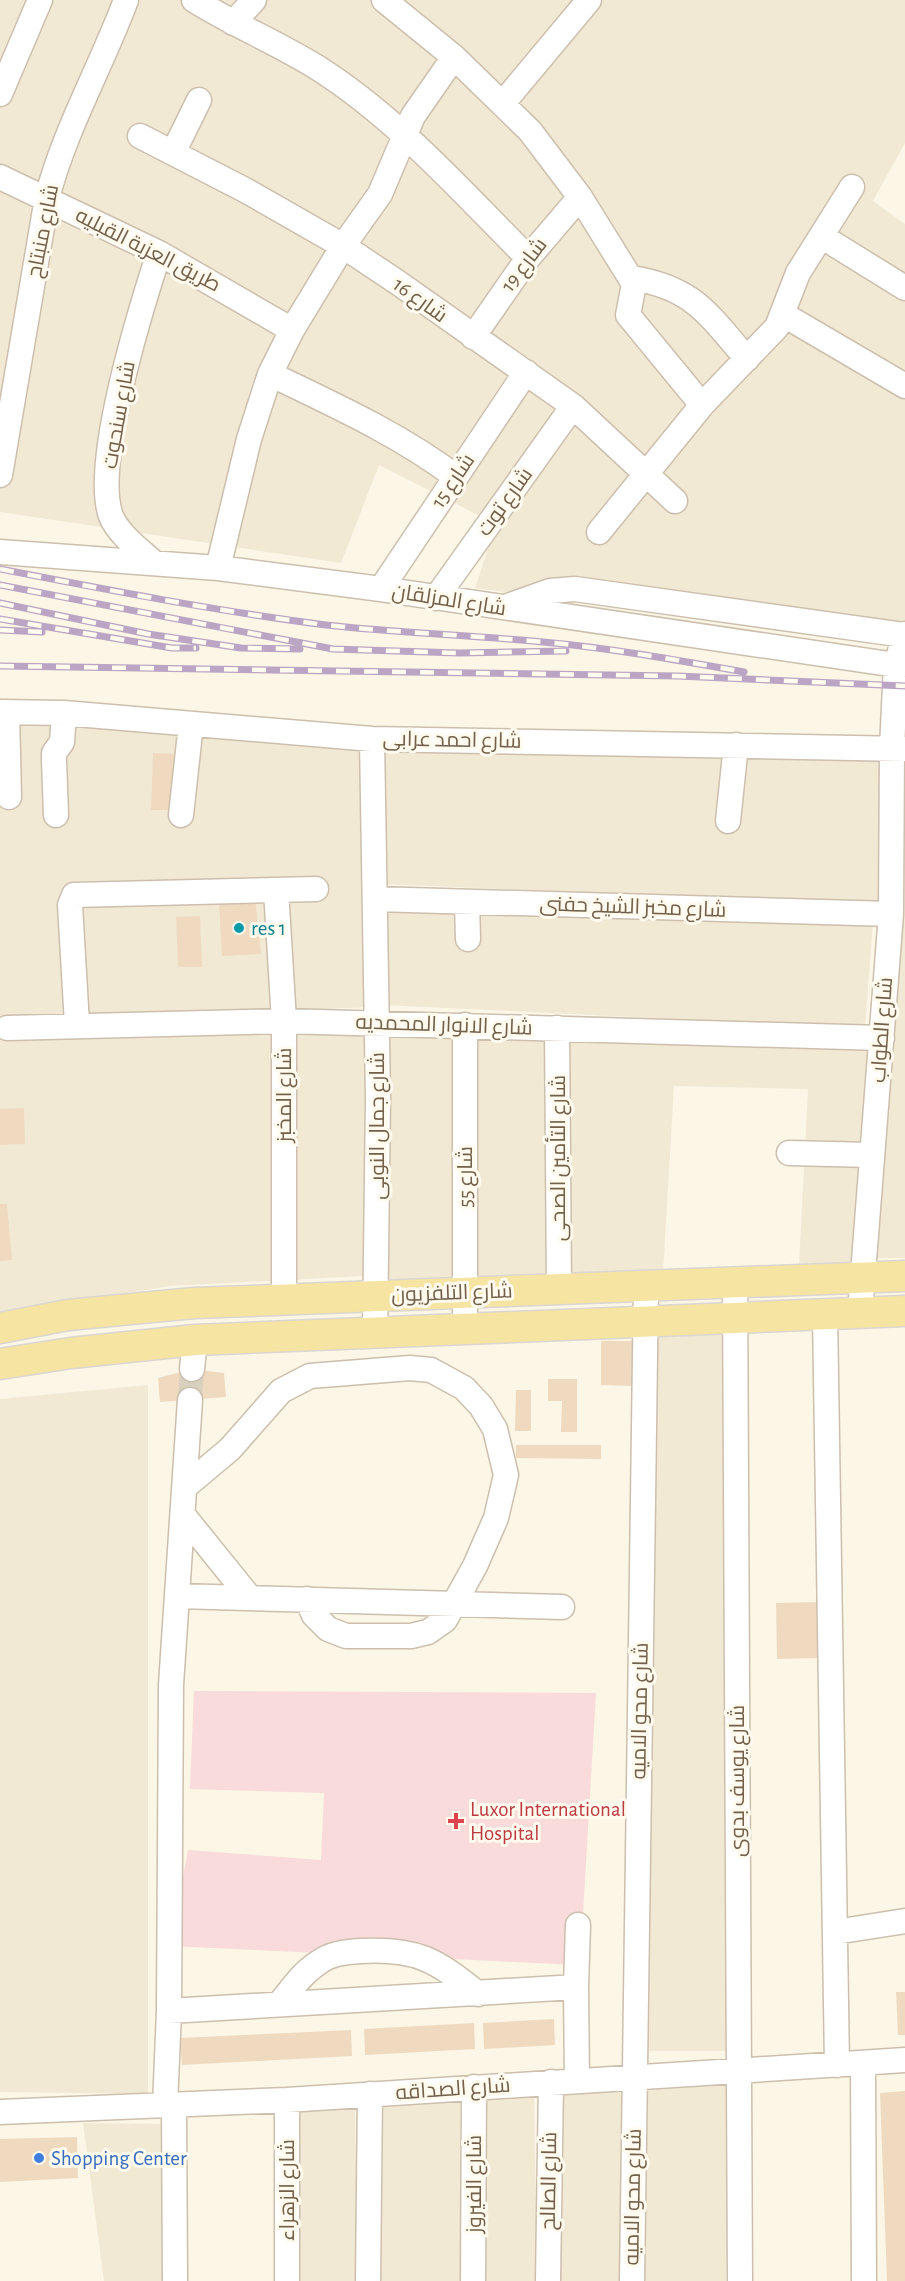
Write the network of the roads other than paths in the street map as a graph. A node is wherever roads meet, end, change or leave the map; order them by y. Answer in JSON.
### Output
{"nodes":[{"id":1,"x":40,"y":0,"type":"edge"},
{"id":2,"x":126,"y":0,"type":"edge"},
{"id":3,"x":194,"y":0,"type":"edge"},
{"id":4,"x":254,"y":0,"type":"edge"},
{"id":5,"x":384,"y":0,"type":"edge"},
{"id":6,"x":589,"y":0,"type":"edge"},
{"id":7,"x":233,"y":23,"type":"junction"},
{"id":8,"x":454,"y":57,"type":"junction"},
{"id":9,"x":0,"y":94,"type":"edge"},
{"id":10,"x":199,"y":100,"type":"dead end"},
{"id":11,"x":503,"y":103,"type":"junction"},
{"id":12,"x":405,"y":135,"type":"junction"},
{"id":13,"x":140,"y":136,"type":"dead end"},
{"id":14,"x":173,"y":153,"type":"junction"},
{"id":15,"x":0,"y":177,"type":"edge"},
{"id":16,"x":852,"y":187,"type":"dead end"},
{"id":17,"x":580,"y":197,"type":"junction"},
{"id":18,"x":47,"y":198,"type":"junction"},
{"id":19,"x":821,"y":236,"type":"junction"},
{"id":20,"x":343,"y":246,"type":"junction"},
{"id":21,"x":159,"y":253,"type":"junction"},
{"id":22,"x":528,"y":258,"type":"junction"},
{"id":23,"x":632,"y":278,"type":"junction"},
{"id":24,"x":905,"y":288,"type":"edge"},
{"id":25,"x":784,"y":315,"type":"junction"},
{"id":26,"x":292,"y":330,"type":"junction"},
{"id":27,"x":473,"y":337,"type":"junction"},
{"id":28,"x":747,"y":359,"type":"junction"},
{"id":29,"x":526,"y":372,"type":"junction"},
{"id":30,"x":270,"y":374,"type":"junction"},
{"id":31,"x":905,"y":386,"type":"edge"},
{"id":32,"x":702,"y":405,"type":"junction"},
{"id":33,"x":573,"y":406,"type":"junction"},
{"id":34,"x":645,"y":473,"type":"junction"},
{"id":35,"x":0,"y":475,"type":"edge"},
{"id":36,"x":456,"y":477,"type":"junction"},
{"id":37,"x":675,"y":501,"type":"dead end"},
{"id":38,"x":599,"y":532,"type":"dead end"},
{"id":39,"x":0,"y":552,"type":"edge"},
{"id":40,"x":154,"y":563,"type":"junction"},
{"id":41,"x":218,"y":568,"type":"junction"},
{"id":42,"x":381,"y":589,"type":"junction"},
{"id":43,"x":436,"y":598,"type":"junction"},
{"id":44,"x":502,"y":608,"type":"junction"},
{"id":45,"x":905,"y":635,"type":"edge"},
{"id":46,"x":900,"y":665,"type":"edge"},
{"id":47,"x":3,"y":712,"type":"edge"},
{"id":48,"x":64,"y":713,"type":"junction"},
{"id":49,"x":191,"y":724,"type":"junction"},
{"id":50,"x":372,"y":739,"type":"junction"},
{"id":51,"x":736,"y":745,"type":"junction"},
{"id":52,"x":898,"y":748,"type":"edge"},
{"id":53,"x":9,"y":796,"type":"dead end"},
{"id":54,"x":56,"y":815,"type":"dead end"},
{"id":55,"x":181,"y":815,"type":"dead end"},
{"id":56,"x":728,"y":821,"type":"dead end"},
{"id":57,"x":316,"y":889,"type":"dead end"},
{"id":58,"x":276,"y":890,"type":"junction"},
{"id":59,"x":375,"y":899,"type":"junction"},
{"id":60,"x":467,"y":902,"type":"junction"},
{"id":61,"x":891,"y":914,"type":"junction"},
{"id":62,"x":468,"y":939,"type":"dead end"},
{"id":63,"x":284,"y":1021,"type":"junction"},
{"id":64,"x":377,"y":1023,"type":"junction"},
{"id":65,"x":77,"y":1024,"type":"junction"},
{"id":66,"x":465,"y":1025,"type":"junction"},
{"id":67,"x":7,"y":1028,"type":"dead end"},
{"id":68,"x":557,"y":1028,"type":"junction"},
{"id":69,"x":882,"y":1038,"type":"junction"},
{"id":70,"x":789,"y":1153,"type":"dead end"},
{"id":71,"x":872,"y":1155,"type":"junction"},
{"id":72,"x":905,"y":1276,"type":"edge"},
{"id":73,"x":863,"y":1277,"type":"junction"},
{"id":74,"x":735,"y":1281,"type":"junction"},
{"id":75,"x":646,"y":1286,"type":"junction"},
{"id":76,"x":559,"y":1289,"type":"junction"},
{"id":77,"x":465,"y":1293,"type":"junction"},
{"id":78,"x":376,"y":1297,"type":"junction"},
{"id":79,"x":284,"y":1300,"type":"junction"},
{"id":80,"x":195,"y":1303,"type":"junction"},
{"id":81,"x":905,"y":1311,"type":"edge"},
{"id":82,"x":860,"y":1312,"type":"junction"},
{"id":83,"x":825,"y":1314,"type":"junction"},
{"id":84,"x":735,"y":1317,"type":"junction"},
{"id":85,"x":645,"y":1322,"type":"junction"},
{"id":86,"x":0,"y":1328,"type":"edge"},
{"id":87,"x":465,"y":1329,"type":"junction"},
{"id":88,"x":375,"y":1333,"type":"junction"},
{"id":89,"x":195,"y":1340,"type":"junction"},
{"id":90,"x":0,"y":1364,"type":"edge"},
{"id":91,"x":192,"y":1370,"type":"tunnel mouth"},
{"id":92,"x":190,"y":1400,"type":"tunnel mouth"},
{"id":93,"x":186,"y":1486,"type":"junction"},
{"id":94,"x":183,"y":1515,"type":"junction"},
{"id":95,"x":178,"y":1596,"type":"junction"},
{"id":96,"x":249,"y":1598,"type":"junction"},
{"id":97,"x":307,"y":1599,"type":"junction"},
{"id":98,"x":455,"y":1603,"type":"junction"},
{"id":99,"x":562,"y":1607,"type":"dead end"},
{"id":100,"x":905,"y":1921,"type":"edge"},
{"id":101,"x":578,"y":1925,"type":"dead end"},
{"id":102,"x":835,"y":1932,"type":"junction"},
{"id":103,"x":576,"y":1987,"type":"junction"},
{"id":104,"x":478,"y":1994,"type":"junction"},
{"id":105,"x":280,"y":2003,"type":"junction"},
{"id":106,"x":169,"y":2011,"type":"junction"},
{"id":107,"x":905,"y":2060,"type":"edge"},
{"id":108,"x":863,"y":2063,"type":"junction"},
{"id":109,"x":837,"y":2065,"type":"junction"},
{"id":110,"x":738,"y":2071,"type":"junction"},
{"id":111,"x":635,"y":2077,"type":"junction"},
{"id":112,"x":577,"y":2080,"type":"junction"},
{"id":113,"x":551,"y":2082,"type":"junction"},
{"id":114,"x":474,"y":2087,"type":"junction"},
{"id":115,"x":370,"y":2094,"type":"junction"},
{"id":116,"x":287,"y":2100,"type":"junction"},
{"id":117,"x":170,"y":2106,"type":"junction"},
{"id":118,"x":0,"y":2112,"type":"edge"},
{"id":119,"x":175,"y":2281,"type":"edge"},
{"id":120,"x":287,"y":2281,"type":"edge"},
{"id":121,"x":368,"y":2281,"type":"edge"},
{"id":122,"x":473,"y":2281,"type":"edge"},
{"id":123,"x":548,"y":2281,"type":"edge"},
{"id":124,"x":632,"y":2281,"type":"edge"},
{"id":125,"x":740,"y":2281,"type":"edge"},
{"id":126,"x":864,"y":2281,"type":"edge"}],
"edges":[{"from":1,"to":9,"type":"street"},
{"from":2,"to":18,"type":"street","name":"شارع منبتاح"},
{"from":3,"to":7,"type":"street"},
{"from":4,"to":7,"type":"street"},
{"from":5,"to":8,"type":"street"},
{"from":6,"to":11,"type":"street"},
{"from":7,"to":12,"type":"street"},
{"from":8,"to":11,"type":"street"},
{"from":8,"to":12,"type":"street"},
{"from":10,"to":14,"type":"street"},
{"from":11,"to":17,"type":"street"},
{"from":12,"to":20,"type":"street"},
{"from":12,"to":22,"type":"street"},
{"from":13,"to":14,"type":"street","name":"شارع 16"},
{"from":14,"to":20,"type":"street","name":"شارع 16"},
{"from":15,"to":18,"type":"street","name":"طريق العزبة القبليه"},
{"from":16,"to":19,"type":"street"},
{"from":17,"to":22,"type":"street","name":"شارع 19"},
{"from":17,"to":23,"type":"street"},
{"from":18,"to":21,"type":"street","name":"طريق العزبة القبليه"},
{"from":18,"to":35,"type":"street","name":"شارع منبتاح"},
{"from":19,"to":24,"type":"street"},
{"from":19,"to":25,"type":"street"},
{"from":20,"to":26,"type":"street"},
{"from":20,"to":27,"type":"street","name":"شارع 16"},
{"from":21,"to":26,"type":"street","name":"طريق العزبة القبليه"},
{"from":21,"to":40,"type":"street","name":"شارع سنحوت"},
{"from":22,"to":27,"type":"street","name":"شارع 19"},
{"from":23,"to":28,"type":"street"},
{"from":23,"to":32,"type":"street"},
{"from":25,"to":28,"type":"street"},
{"from":25,"to":31,"type":"street"},
{"from":26,"to":30,"type":"street"},
{"from":27,"to":29,"type":"street","name":"شارع 16"},
{"from":28,"to":32,"type":"street"},
{"from":29,"to":33,"type":"street","name":"شارع 16"},
{"from":29,"to":36,"type":"street","name":"شارع 15"},
{"from":30,"to":36,"type":"street"},
{"from":30,"to":41,"type":"street"},
{"from":32,"to":34,"type":"street"},
{"from":33,"to":34,"type":"street","name":"شارع 16"},
{"from":33,"to":43,"type":"street","name":"شارع توت"},
{"from":34,"to":37,"type":"street","name":"شارع 16"},
{"from":34,"to":38,"type":"street"},
{"from":36,"to":42,"type":"street","name":"شارع 15"},
{"from":39,"to":40,"type":"street","name":"شارع المزلقان"},
{"from":40,"to":41,"type":"street","name":"شارع المزلقان"},
{"from":41,"to":42,"type":"street","name":"شارع المزلقان"},
{"from":42,"to":43,"type":"street","name":"شارع المزلقان"},
{"from":43,"to":44,"type":"street","name":"شارع المزلقان"},
{"from":44,"to":45,"type":"street"},
{"from":44,"to":46,"type":"street","name":"شارع المزلقان"},
{"from":45,"to":46,"type":"street","name":"شارع الطواب"},
{"from":46,"to":52,"type":"street","name":"شارع الطواب"},
{"from":47,"to":48,"type":"street","name":"شارع احمد عرابى"},
{"from":47,"to":53,"type":"street"},
{"from":48,"to":49,"type":"street","name":"شارع احمد عرابى"},
{"from":48,"to":54,"type":"street"},
{"from":49,"to":50,"type":"street","name":"شارع احمد عرابى"},
{"from":49,"to":55,"type":"street"},
{"from":50,"to":51,"type":"street","name":"شارع احمد عرابى"},
{"from":50,"to":59,"type":"street","name":"شارع جمال النوبى"},
{"from":51,"to":52,"type":"street","name":"شارع احمد عرابى"},
{"from":51,"to":56,"type":"street"},
{"from":52,"to":61,"type":"street","name":"شارع الطواب"},
{"from":57,"to":58,"type":"street"},
{"from":58,"to":63,"type":"street","name":"شارع المخبز"},
{"from":58,"to":65,"type":"street"},
{"from":59,"to":60,"type":"street","name":"شارع مخبز الشيخ حفنى"},
{"from":59,"to":64,"type":"street","name":"شارع جمال النوبى"},
{"from":60,"to":61,"type":"street","name":"شارع مخبز الشيخ حفنى"},
{"from":60,"to":62,"type":"street"},
{"from":61,"to":69,"type":"street","name":"شارع الطواب"},
{"from":63,"to":64,"type":"street","name":"شارع الانوار المحمديه"},
{"from":63,"to":65,"type":"street","name":"شارع الانوار المحمديه"},
{"from":63,"to":79,"type":"street","name":"شارع المخبز"},
{"from":64,"to":66,"type":"street","name":"شارع الانوار المحمديه"},
{"from":64,"to":78,"type":"street","name":"شارع جمال النوبى"},
{"from":65,"to":67,"type":"street","name":"شارع الانوار المحمديه"},
{"from":66,"to":68,"type":"street","name":"شارع الانوار المحمديه"},
{"from":66,"to":77,"type":"street","name":"شارع 55"},
{"from":68,"to":69,"type":"street","name":"شارع الانوار المحمديه"},
{"from":68,"to":76,"type":"street","name":"شارع التأمين الصحى"},
{"from":69,"to":71,"type":"street","name":"شارع الطواب"},
{"from":70,"to":71,"type":"street"},
{"from":71,"to":73,"type":"street","name":"شارع الطواب"},
{"from":72,"to":73,"type":"main road","name":"شارع التلفزيون"},
{"from":73,"to":74,"type":"main road","name":"شارع التلفزيون"},
{"from":73,"to":82,"type":"street","name":"شارع الطواب"},
{"from":74,"to":75,"type":"main road","name":"شارع التلفزيون"},
{"from":74,"to":84,"type":"street","name":"شارع يوسف بدوى"},
{"from":75,"to":76,"type":"main road","name":"شارع التلفزيون"},
{"from":75,"to":85,"type":"street","name":"شارع محو الاميه"},
{"from":76,"to":77,"type":"main road","name":"شارع التلفزيون"},
{"from":77,"to":78,"type":"main road","name":"شارع التلفزيون"},
{"from":77,"to":87,"type":"street","name":"شارع 55"},
{"from":78,"to":79,"type":"main road","name":"شارع التلفزيون"},
{"from":78,"to":88,"type":"street","name":"شارع جمال النوبى"},
{"from":79,"to":80,"type":"main road","name":"شارع التلفزيون"},
{"from":80,"to":86,"type":"main road","name":"شارع التلفزيون"},
{"from":80,"to":89,"type":"main road"},
{"from":81,"to":82,"type":"main road","name":"شارع التلفزيون"},
{"from":82,"to":83,"type":"main road","name":"شارع التلفزيون"},
{"from":83,"to":84,"type":"main road","name":"شارع التلفزيون"},
{"from":83,"to":102,"type":"street"},
{"from":84,"to":85,"type":"main road","name":"شارع التلفزيون"},
{"from":84,"to":110,"type":"street","name":"شارع يوسف بدوى"},
{"from":85,"to":87,"type":"main road","name":"شارع التلفزيون"},
{"from":85,"to":111,"type":"street","name":"شارع محو الاميه"},
{"from":87,"to":88,"type":"main road","name":"شارع التلفزيون"},
{"from":88,"to":89,"type":"main road","name":"شارع التلفزيون"},
{"from":89,"to":90,"type":"main road","name":"شارع التلفزيون"},
{"from":89,"to":91,"type":"street"},
{"from":92,"to":93,"type":"street"},
{"from":93,"to":94,"type":"street"},
{"from":93,"to":98,"type":"street"},
{"from":94,"to":95,"type":"street"},
{"from":94,"to":96,"type":"street"},
{"from":95,"to":96,"type":"street"},
{"from":95,"to":106,"type":"street"},
{"from":96,"to":97,"type":"street"},
{"from":97,"to":98,"type":"street"},
{"from":97,"to":98,"type":"street"},
{"from":98,"to":99,"type":"street"},
{"from":100,"to":102,"type":"street"},
{"from":101,"to":103,"type":"street"},
{"from":102,"to":109,"type":"street"},
{"from":103,"to":104,"type":"street"},
{"from":103,"to":112,"type":"street"},
{"from":104,"to":105,"type":"street"},
{"from":104,"to":105,"type":"street"},
{"from":105,"to":106,"type":"street"},
{"from":106,"to":117,"type":"street"},
{"from":107,"to":108,"type":"street","name":"شارع الصداقه"},
{"from":108,"to":109,"type":"street","name":"شارع الصداقه"},
{"from":108,"to":126,"type":"street"},
{"from":109,"to":110,"type":"street","name":"شارع الصداقه"},
{"from":110,"to":111,"type":"street","name":"شارع الصداقه"},
{"from":110,"to":125,"type":"street","name":"شارع يوسف بدوى"},
{"from":111,"to":112,"type":"street","name":"شارع الصداقه"},
{"from":111,"to":124,"type":"street","name":"شارع محو الاميه"},
{"from":112,"to":113,"type":"street","name":"شارع الصداقه"},
{"from":113,"to":114,"type":"street","name":"شارع الصداقه"},
{"from":113,"to":123,"type":"street","name":"شارع الصالح"},
{"from":114,"to":115,"type":"street","name":"شارع الصداقه"},
{"from":114,"to":122,"type":"street","name":"شارع الفيروز"},
{"from":115,"to":116,"type":"street","name":"شارع الصداقه"},
{"from":115,"to":121,"type":"street"},
{"from":116,"to":117,"type":"street","name":"شارع الصداقه"},
{"from":116,"to":120,"type":"street","name":"شارع الزهراء"},
{"from":117,"to":118,"type":"street","name":"شارع الصداقه"},
{"from":117,"to":119,"type":"street"}]}
